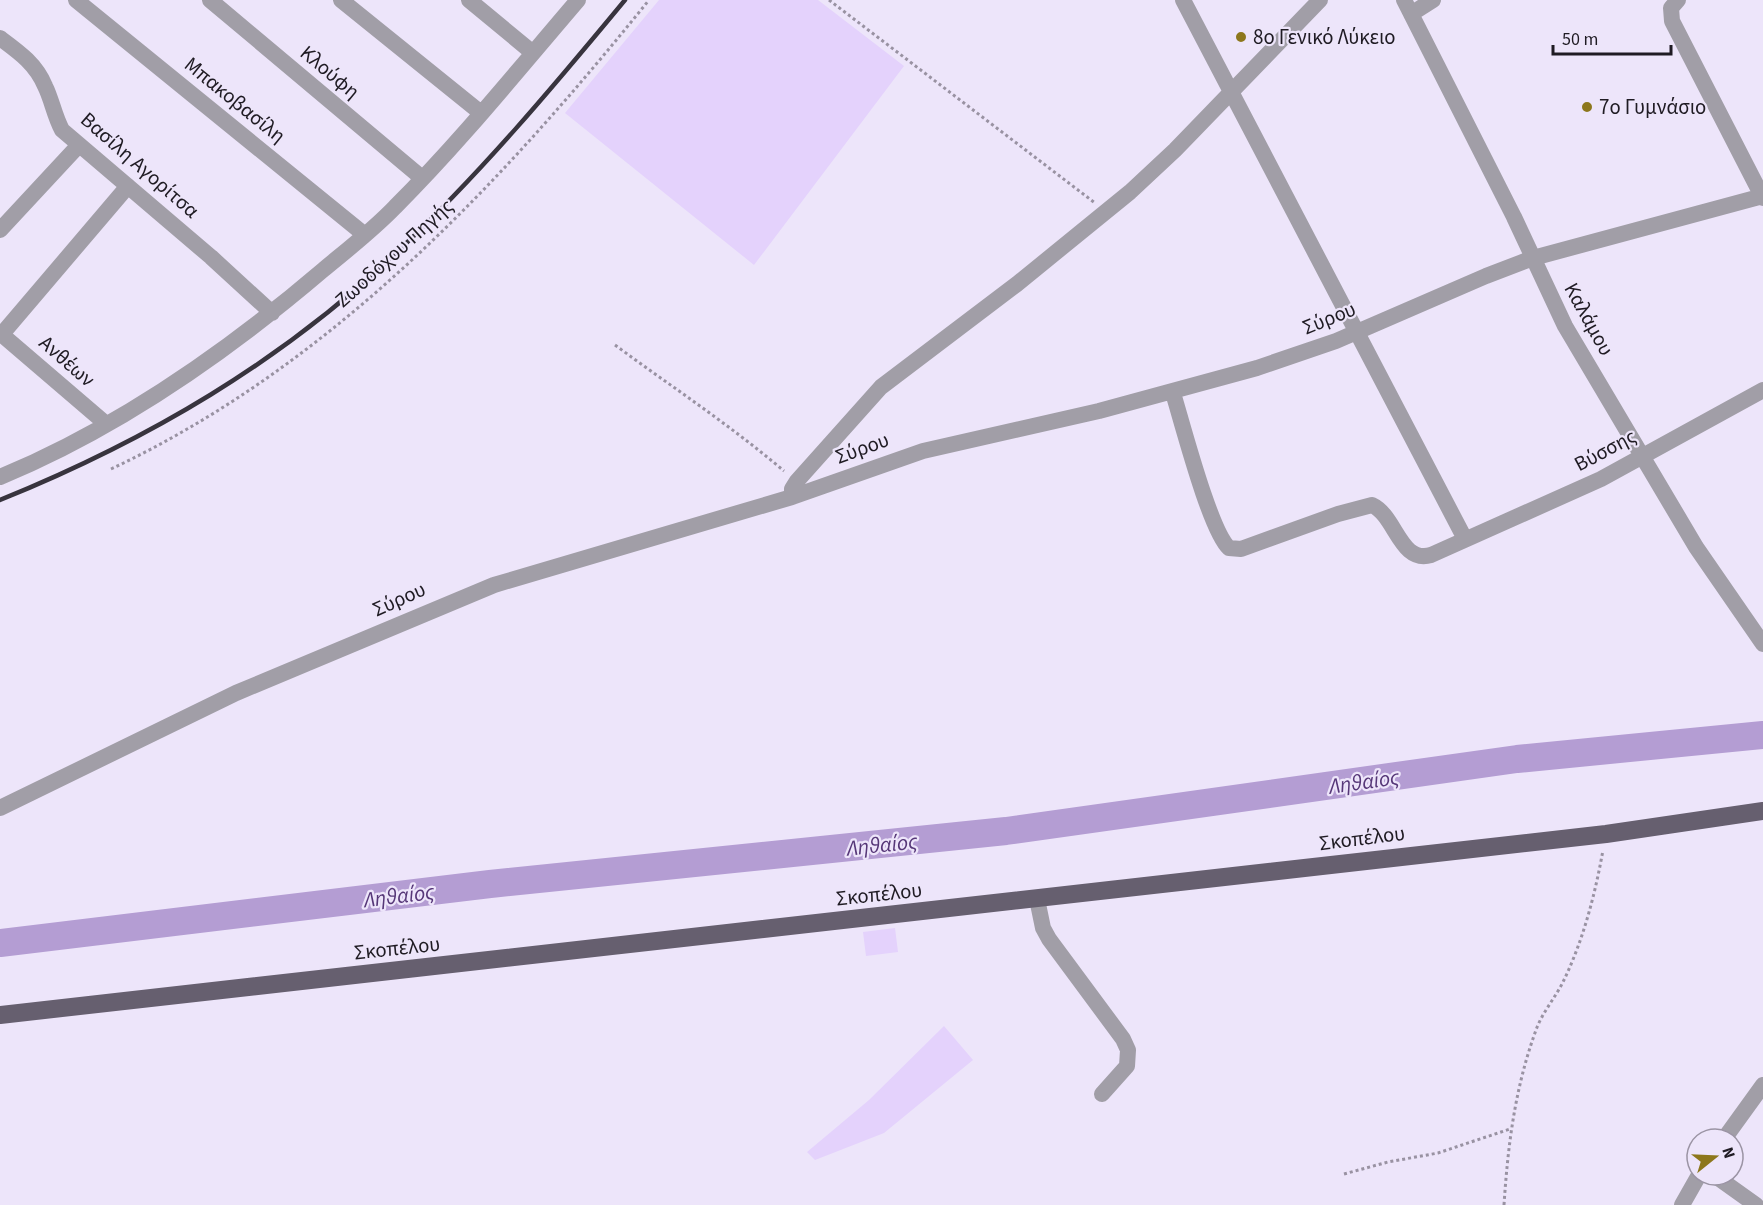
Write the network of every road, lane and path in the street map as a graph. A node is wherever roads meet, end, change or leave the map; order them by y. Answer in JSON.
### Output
{"nodes":[{"id":1,"x":76,"y":0,"type":"edge"},
{"id":2,"x":210,"y":0,"type":"edge"},
{"id":3,"x":341,"y":0,"type":"edge"},
{"id":4,"x":469,"y":0,"type":"edge"},
{"id":5,"x":578,"y":0,"type":"edge"},
{"id":6,"x":649,"y":0,"type":"edge"},
{"id":7,"x":829,"y":0,"type":"edge"},
{"id":8,"x":1183,"y":0,"type":"edge"},
{"id":9,"x":1320,"y":0,"type":"edge"},
{"id":10,"x":1433,"y":0,"type":"edge"},
{"id":11,"x":1674,"y":6,"type":"edge"},
{"id":12,"x":1407,"y":7,"type":"edge"},
{"id":13,"x":0,"y":38,"type":"edge"},
{"id":14,"x":532,"y":53,"type":"junction"},
{"id":15,"x":1230,"y":91,"type":"junction"},
{"id":16,"x":481,"y":113,"type":"junction"},
{"id":17,"x":79,"y":145,"type":"junction"},
{"id":18,"x":422,"y":178,"type":"junction"},
{"id":19,"x":128,"y":186,"type":"junction"},
{"id":20,"x":1763,"y":196,"type":"edge"},
{"id":21,"x":1106,"y":212,"type":"junction"},
{"id":22,"x":0,"y":230,"type":"edge"},
{"id":23,"x":365,"y":235,"type":"junction"},
{"id":24,"x":1533,"y":258,"type":"junction"},
{"id":25,"x":272,"y":313,"type":"junction"},
{"id":26,"x":1,"y":333,"type":"edge"},
{"id":27,"x":1355,"y":333,"type":"junction"},
{"id":28,"x":615,"y":345,"type":"dead end"},
{"id":29,"x":1763,"y":390,"type":"edge"},
{"id":30,"x":1173,"y":393,"type":"junction"},
{"id":31,"x":105,"y":423,"type":"junction"},
{"id":32,"x":1641,"y":457,"type":"junction"},
{"id":33,"x":111,"y":469,"type":"dead end"},
{"id":34,"x":0,"y":477,"type":"edge"},
{"id":35,"x":795,"y":489,"type":"junction"},
{"id":36,"x":1465,"y":539,"type":"junction"},
{"id":37,"x":1763,"y":644,"type":"edge"},
{"id":38,"x":0,"y":808,"type":"edge"},
{"id":39,"x":1763,"y":811,"type":"edge"},
{"id":40,"x":1606,"y":834,"type":"junction"},
{"id":41,"x":1037,"y":899,"type":"junction"},
{"id":42,"x":0,"y":1015,"type":"edge"},
{"id":43,"x":1763,"y":1085,"type":"edge"},
{"id":44,"x":1102,"y":1094,"type":"dead end"},
{"id":45,"x":1733,"y":1127,"type":"edge"},
{"id":46,"x":1510,"y":1129,"type":"junction"},
{"id":47,"x":1344,"y":1174,"type":"dead end"},
{"id":48,"x":1692,"y":1187,"type":"edge"},
{"id":49,"x":1731,"y":1187,"type":"edge"},
{"id":50,"x":1504,"y":1205,"type":"edge"},
{"id":51,"x":1682,"y":1205,"type":"edge"},
{"id":52,"x":1756,"y":1205,"type":"edge"}],
"edges":[{"from":1,"to":23,"type":"street","name":"Μπακοβασίλη"},
{"from":2,"to":18,"type":"street","name":"Κλούφη"},
{"from":3,"to":16,"type":"street"},
{"from":4,"to":14,"type":"street"},
{"from":5,"to":14,"type":"street"},
{"from":6,"to":33,"type":"path","name":"Ζωοδόχου Πηγής"},
{"from":7,"to":21,"type":"path"},
{"from":8,"to":15,"type":"street"},
{"from":9,"to":15,"type":"street"},
{"from":10,"to":12,"type":"street"},
{"from":11,"to":20,"type":"street"},
{"from":12,"to":24,"type":"street","name":"Καλάμου"},
{"from":13,"to":17,"type":"street","name":"Βασίλη Αγορίτσα"},
{"from":14,"to":16,"type":"street"},
{"from":15,"to":21,"type":"street"},
{"from":15,"to":27,"type":"street"},
{"from":16,"to":18,"type":"street"},
{"from":17,"to":19,"type":"street","name":"Βασίλη Αγορίτσα"},
{"from":17,"to":22,"type":"street"},
{"from":18,"to":23,"type":"street"},
{"from":19,"to":25,"type":"street","name":"Βασίλη Αγορίτσα"},
{"from":19,"to":26,"type":"street"},
{"from":20,"to":24,"type":"street","name":"Σύρου"},
{"from":21,"to":35,"type":"street"},
{"from":23,"to":25,"type":"street"},
{"from":24,"to":27,"type":"street","name":"Σύρου"},
{"from":24,"to":32,"type":"street","name":"Καλάμου"},
{"from":25,"to":31,"type":"street"},
{"from":26,"to":31,"type":"street","name":"Ανθέων"},
{"from":27,"to":30,"type":"street","name":"Σύρου"},
{"from":27,"to":36,"type":"street"},
{"from":28,"to":35,"type":"path"},
{"from":29,"to":32,"type":"street","name":"Βύσσης"},
{"from":30,"to":35,"type":"street","name":"Σύρου"},
{"from":30,"to":36,"type":"street","name":"Βύσσης"},
{"from":31,"to":34,"type":"street"},
{"from":32,"to":36,"type":"street","name":"Βύσσης"},
{"from":32,"to":37,"type":"street","name":"Καλάμου"},
{"from":35,"to":38,"type":"street","name":"Σύρου"},
{"from":39,"to":40,"type":"main road","name":"Σκοπέλου"},
{"from":40,"to":41,"type":"main road","name":"Σκοπέλου"},
{"from":40,"to":46,"type":"path"},
{"from":41,"to":42,"type":"main road","name":"Σκοπέλου"},
{"from":41,"to":44,"type":"street"},
{"from":43,"to":45,"type":"street"},
{"from":46,"to":47,"type":"path"},
{"from":46,"to":50,"type":"path"},
{"from":48,"to":51,"type":"street"},
{"from":49,"to":52,"type":"street"}]}
